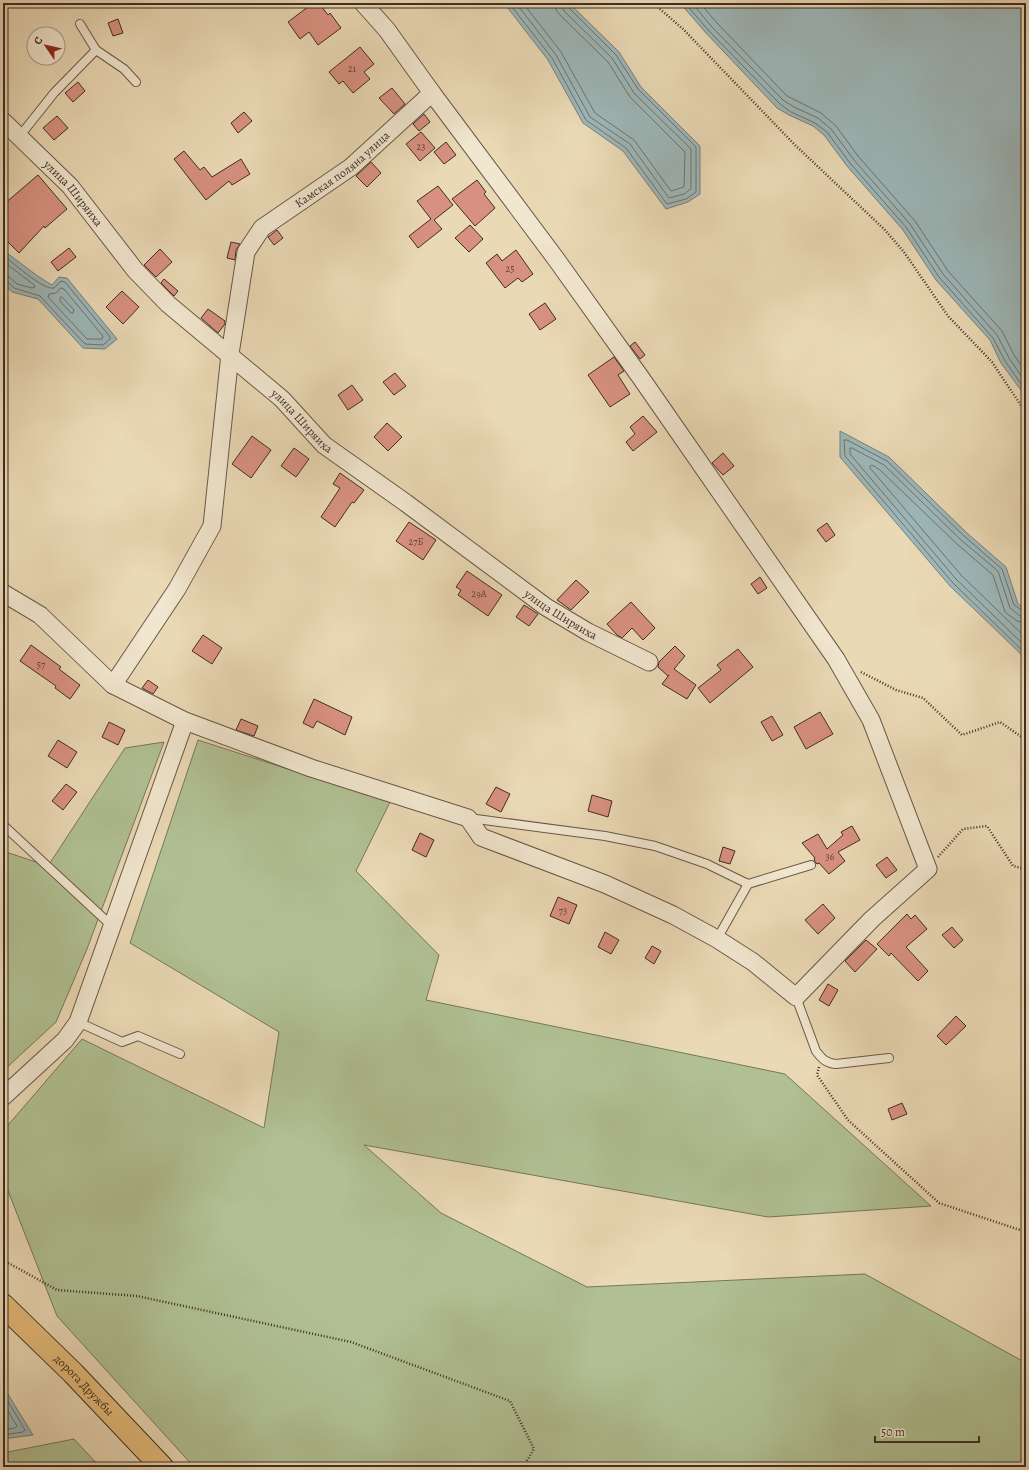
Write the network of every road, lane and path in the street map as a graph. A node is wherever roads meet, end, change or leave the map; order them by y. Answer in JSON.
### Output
{"nodes":[{"id":1,"x":363,"y":3,"type":"edge"},
{"id":2,"x":653,"y":3,"type":"edge"},
{"id":3,"x":80,"y":24,"type":"dead end"},
{"id":4,"x":96,"y":50,"type":"junction"},
{"id":5,"x":136,"y":82,"type":"dead end"},
{"id":6,"x":432,"y":93,"type":"junction"},
{"id":7,"x":3,"y":121,"type":"edge"},
{"id":8,"x":19,"y":137,"type":"junction"},
{"id":9,"x":230,"y":354,"type":"junction"},
{"id":10,"x":1026,"y":413,"type":"edge"},
{"id":11,"x":3,"y":593,"type":"edge"},
{"id":12,"x":836,"y":659,"type":"junction"},
{"id":13,"x":649,"y":662,"type":"dead end"},
{"id":14,"x":113,"y":685,"type":"junction"},
{"id":15,"x":185,"y":721,"type":"junction"},
{"id":16,"x":1026,"y":740,"type":"edge"},
{"id":17,"x":468,"y":818,"type":"junction"},
{"id":18,"x":3,"y":825,"type":"edge"},
{"id":19,"x":811,"y":864,"type":"dead end"},
{"id":20,"x":928,"y":869,"type":"junction"},
{"id":21,"x":1026,"y":869,"type":"edge"},
{"id":22,"x":748,"y":884,"type":"junction"},
{"id":23,"x":112,"y":926,"type":"junction"},
{"id":24,"x":717,"y":939,"type":"junction"},
{"id":25,"x":796,"y":997,"type":"junction"},
{"id":26,"x":78,"y":1022,"type":"junction"},
{"id":27,"x":180,"y":1054,"type":"dead end"},
{"id":28,"x":889,"y":1058,"type":"dead end"},
{"id":29,"x":821,"y":1059,"type":"junction"},
{"id":30,"x":3,"y":1097,"type":"edge"},
{"id":31,"x":1026,"y":1232,"type":"edge"},
{"id":32,"x":3,"y":1260,"type":"edge"},
{"id":33,"x":3,"y":1305,"type":"edge"},
{"id":34,"x":162,"y":1467,"type":"edge"},
{"id":35,"x":523,"y":1467,"type":"edge"}],
"edges":[{"from":1,"to":6,"type":"street"},
{"from":2,"to":10,"type":"path"},
{"from":3,"to":4,"type":"lane"},
{"from":4,"to":5,"type":"lane"},
{"from":4,"to":8,"type":"lane"},
{"from":6,"to":9,"type":"street","name":"Камская поляна улица"},
{"from":6,"to":12,"type":"street"},
{"from":7,"to":8,"type":"street","name":"улица Ширяиха"},
{"from":8,"to":9,"type":"street","name":"улица Ширяиха"},
{"from":9,"to":13,"type":"street","name":"улица Ширяиха"},
{"from":9,"to":14,"type":"street","name":"Камская поляна улица"},
{"from":11,"to":14,"type":"street"},
{"from":12,"to":16,"type":"path"},
{"from":12,"to":20,"type":"street"},
{"from":14,"to":15,"type":"street"},
{"from":15,"to":17,"type":"street"},
{"from":15,"to":23,"type":"street"},
{"from":17,"to":22,"type":"lane"},
{"from":17,"to":24,"type":"street"},
{"from":18,"to":23,"type":"lane"},
{"from":19,"to":22,"type":"lane"},
{"from":20,"to":21,"type":"path"},
{"from":20,"to":25,"type":"street"},
{"from":22,"to":24,"type":"lane"},
{"from":23,"to":26,"type":"street"},
{"from":24,"to":25,"type":"street"},
{"from":25,"to":29,"type":"lane"},
{"from":26,"to":27,"type":"lane"},
{"from":26,"to":30,"type":"street"},
{"from":28,"to":29,"type":"lane"},
{"from":29,"to":31,"type":"path"},
{"from":32,"to":35,"type":"path"},
{"from":33,"to":34,"type":"main road","name":"дорога Дружбы"}]}
